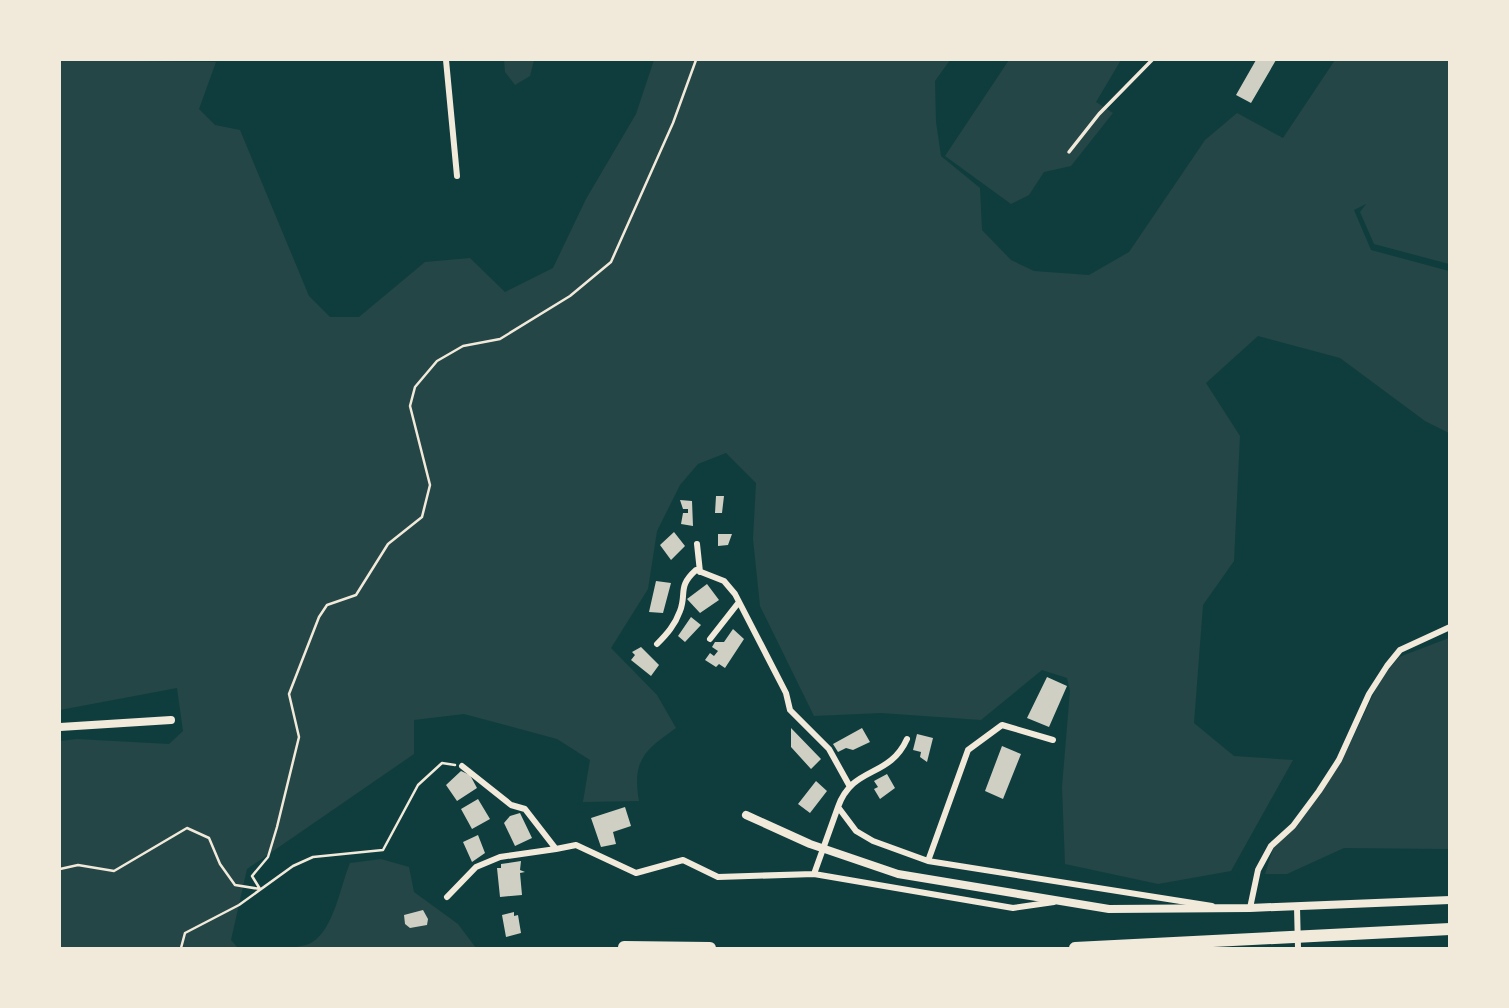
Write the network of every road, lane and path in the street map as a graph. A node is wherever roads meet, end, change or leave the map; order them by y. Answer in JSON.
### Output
{"nodes":[{"id":1,"x":446,"y":60,"type":"edge"},
{"id":2,"x":696,"y":60,"type":"edge"},
{"id":3,"x":1152,"y":60,"type":"edge"},
{"id":4,"x":1069,"y":152,"type":"dead end"},
{"id":5,"x":457,"y":176,"type":"dead end"},
{"id":6,"x":697,"y":544,"type":"dead end"},
{"id":7,"x":698,"y":571,"type":"junction"},
{"id":8,"x":739,"y":602,"type":"junction"},
{"id":9,"x":1450,"y":627,"type":"edge"},
{"id":10,"x":710,"y":639,"type":"dead end"},
{"id":11,"x":657,"y":644,"type":"dead end"},
{"id":12,"x":171,"y":720,"type":"dead end"},
{"id":13,"x":60,"y":727,"type":"edge"},
{"id":14,"x":907,"y":739,"type":"dead end"},
{"id":15,"x":1053,"y":740,"type":"dead end"},
{"id":16,"x":462,"y":766,"type":"joint"},
{"id":17,"x":849,"y":785,"type":"junction"},
{"id":18,"x":838,"y":807,"type":"junction"},
{"id":19,"x":747,"y":815,"type":"dead end"},
{"id":20,"x":556,"y":849,"type":"junction"},
{"id":21,"x":928,"y":861,"type":"junction"},
{"id":22,"x":60,"y":869,"type":"edge"},
{"id":23,"x":814,"y":874,"type":"junction"},
{"id":24,"x":260,"y":889,"type":"junction"},
{"id":25,"x":447,"y":897,"type":"dead end"},
{"id":26,"x":1450,"y":900,"type":"edge"},
{"id":27,"x":1060,"y":901,"type":"junction"},
{"id":28,"x":1297,"y":907,"type":"junction"},
{"id":29,"x":1250,"y":908,"type":"junction"},
{"id":30,"x":1231,"y":909,"type":"junction"},
{"id":31,"x":1450,"y":929,"type":"edge"},
{"id":32,"x":624,"y":947,"type":"edge"},
{"id":33,"x":181,"y":948,"type":"edge"},
{"id":34,"x":709,"y":948,"type":"edge"},
{"id":35,"x":1075,"y":948,"type":"edge"},
{"id":36,"x":1298,"y":948,"type":"edge"}],
"edges":[{"from":1,"to":5,"type":"street"},
{"from":2,"to":24,"type":"path"},
{"from":3,"to":4,"type":"lane"},
{"from":6,"to":7,"type":"street"},
{"from":7,"to":8,"type":"street"},
{"from":7,"to":11,"type":"street"},
{"from":8,"to":10,"type":"street"},
{"from":8,"to":17,"type":"street"},
{"from":9,"to":29,"type":"street"},
{"from":12,"to":13,"type":"street"},
{"from":14,"to":17,"type":"street"},
{"from":15,"to":21,"type":"street"},
{"from":16,"to":20,"type":"street"},
{"from":16,"to":24,"type":"path"},
{"from":17,"to":18,"type":"street"},
{"from":18,"to":21,"type":"street"},
{"from":18,"to":23,"type":"street"},
{"from":19,"to":27,"type":"street"},
{"from":20,"to":23,"type":"street"},
{"from":20,"to":25,"type":"street"},
{"from":21,"to":30,"type":"street"},
{"from":22,"to":24,"type":"path"},
{"from":23,"to":27,"type":"street"},
{"from":24,"to":33,"type":"path"},
{"from":26,"to":28,"type":"street"},
{"from":27,"to":30,"type":"street"},
{"from":28,"to":29,"type":"street"},
{"from":28,"to":36,"type":"street"},
{"from":29,"to":30,"type":"street"},
{"from":31,"to":35,"type":"highway"},
{"from":32,"to":34,"type":"highway"}]}
